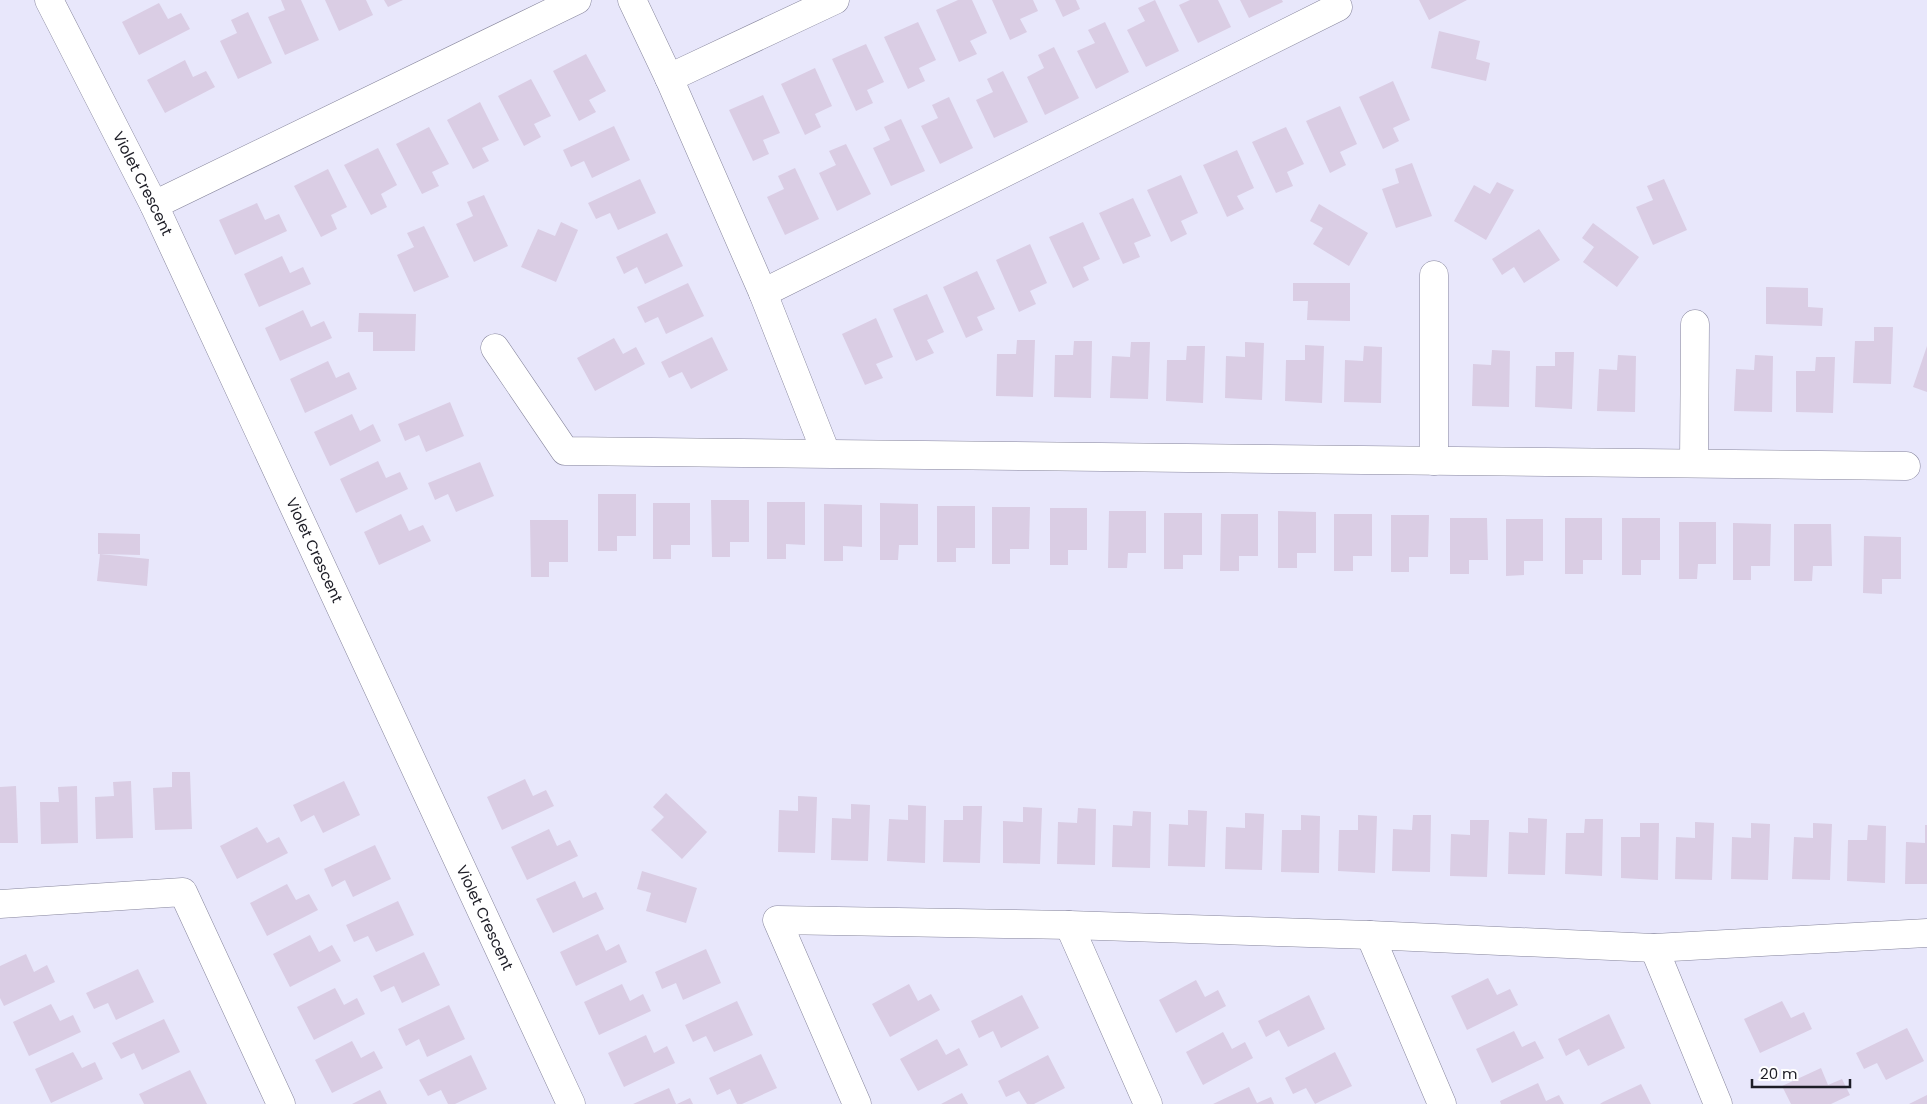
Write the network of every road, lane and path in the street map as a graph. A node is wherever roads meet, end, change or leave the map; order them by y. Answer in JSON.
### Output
{"nodes":[{"id":1,"x":49,"y":0,"type":"edge"},
{"id":2,"x":577,"y":0,"type":"edge"},
{"id":3,"x":632,"y":0,"type":"edge"},
{"id":4,"x":1335,"y":0,"type":"edge"},
{"id":5,"x":817,"y":4,"type":"edge"},
{"id":6,"x":669,"y":78,"type":"junction"},
{"id":7,"x":154,"y":205,"type":"junction"},
{"id":8,"x":1434,"y":274,"type":"dead end"},
{"id":9,"x":763,"y":293,"type":"junction"},
{"id":10,"x":1695,"y":324,"type":"dead end"},
{"id":11,"x":495,"y":348,"type":"dead end"},
{"id":12,"x":826,"y":454,"type":"junction"},
{"id":13,"x":1434,"y":461,"type":"junction"},
{"id":14,"x":1694,"y":463,"type":"junction"},
{"id":15,"x":1906,"y":466,"type":"dead end"},
{"id":16,"x":0,"y":904,"type":"edge"},
{"id":17,"x":1069,"y":925,"type":"junction"},
{"id":18,"x":1927,"y":933,"type":"edge"},
{"id":19,"x":1370,"y":935,"type":"junction"},
{"id":20,"x":1654,"y":948,"type":"junction"},
{"id":21,"x":281,"y":1104,"type":"edge"},
{"id":22,"x":571,"y":1104,"type":"edge"},
{"id":23,"x":857,"y":1104,"type":"edge"},
{"id":24,"x":1148,"y":1104,"type":"edge"},
{"id":25,"x":1442,"y":1104,"type":"edge"},
{"id":26,"x":1718,"y":1104,"type":"edge"}],
"edges":[{"from":1,"to":7,"type":"street","name":"Violet Crescent"},
{"from":2,"to":7,"type":"street"},
{"from":3,"to":6,"type":"street"},
{"from":4,"to":9,"type":"street"},
{"from":5,"to":6,"type":"street"},
{"from":6,"to":9,"type":"street"},
{"from":7,"to":22,"type":"street","name":"Violet Crescent"},
{"from":8,"to":13,"type":"street"},
{"from":9,"to":12,"type":"street"},
{"from":10,"to":14,"type":"street"},
{"from":11,"to":12,"type":"street"},
{"from":12,"to":13,"type":"street"},
{"from":13,"to":14,"type":"street"},
{"from":14,"to":15,"type":"street"},
{"from":16,"to":21,"type":"street"},
{"from":17,"to":19,"type":"street"},
{"from":17,"to":23,"type":"street"},
{"from":17,"to":24,"type":"street"},
{"from":18,"to":20,"type":"street"},
{"from":19,"to":20,"type":"street"},
{"from":19,"to":25,"type":"street"},
{"from":20,"to":26,"type":"street"}]}
